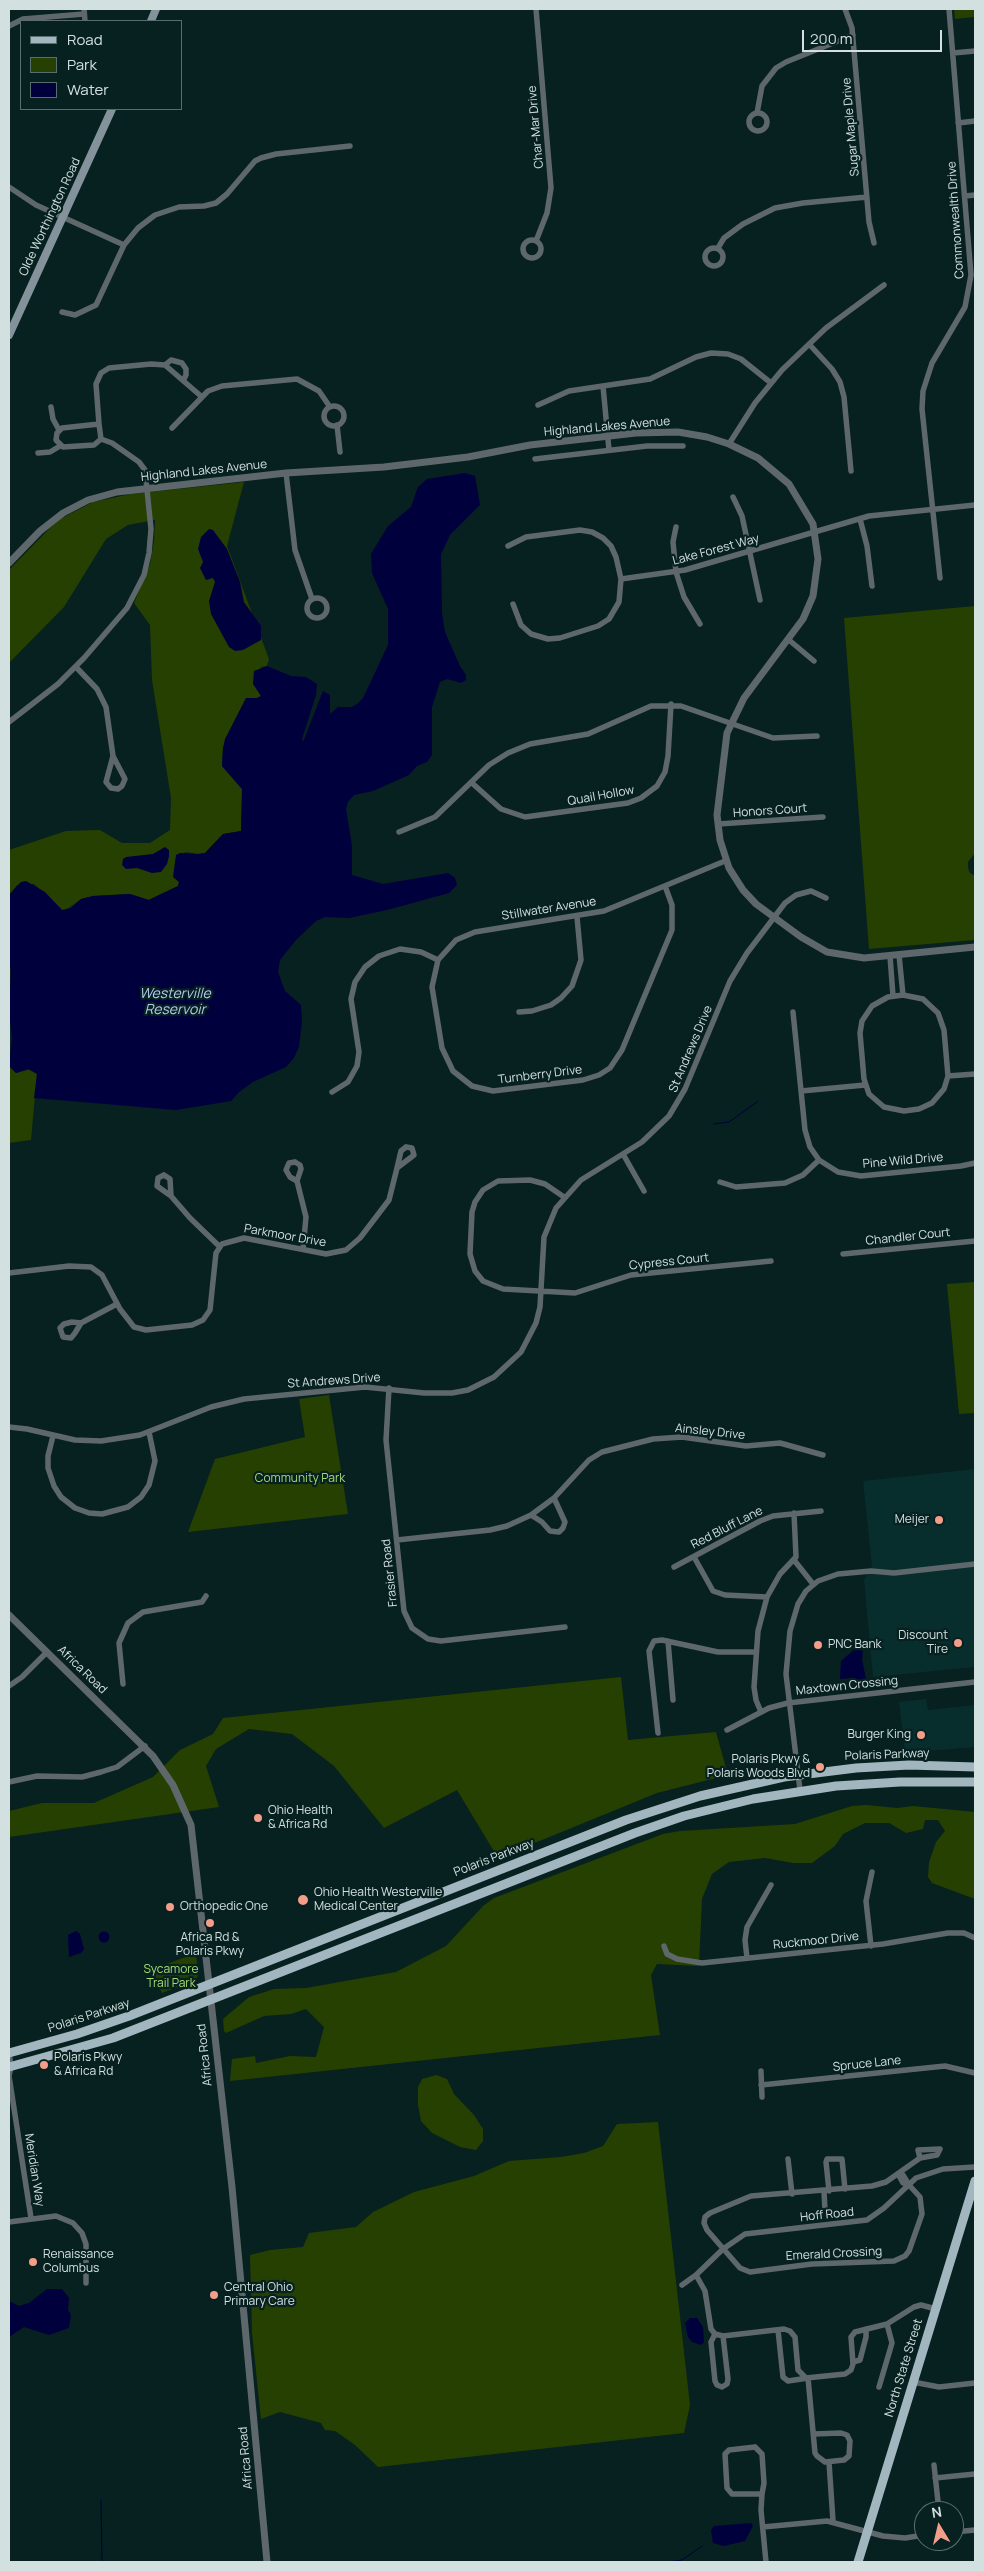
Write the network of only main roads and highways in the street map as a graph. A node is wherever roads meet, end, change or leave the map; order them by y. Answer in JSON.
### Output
{"nodes":[{"id":1,"x":112,"y":110,"type":"edge"},
{"id":2,"x":9,"y":335,"type":"edge"},
{"id":3,"x":975,"y":1767,"type":"edge"},
{"id":4,"x":975,"y":1782,"type":"edge"},
{"id":5,"x":9,"y":2053,"type":"edge"},
{"id":6,"x":10,"y":2067,"type":"edge"},
{"id":7,"x":975,"y":2181,"type":"edge"},
{"id":8,"x":858,"y":2562,"type":"edge"}],
"edges":[{"from":1,"to":2,"type":"main road","name":"Olde Worthington Road"},
{"from":3,"to":5,"type":"main road","name":"Polaris Parkway"},
{"from":4,"to":6,"type":"main road"},
{"from":7,"to":8,"type":"main road","name":"North State Street"}]}
